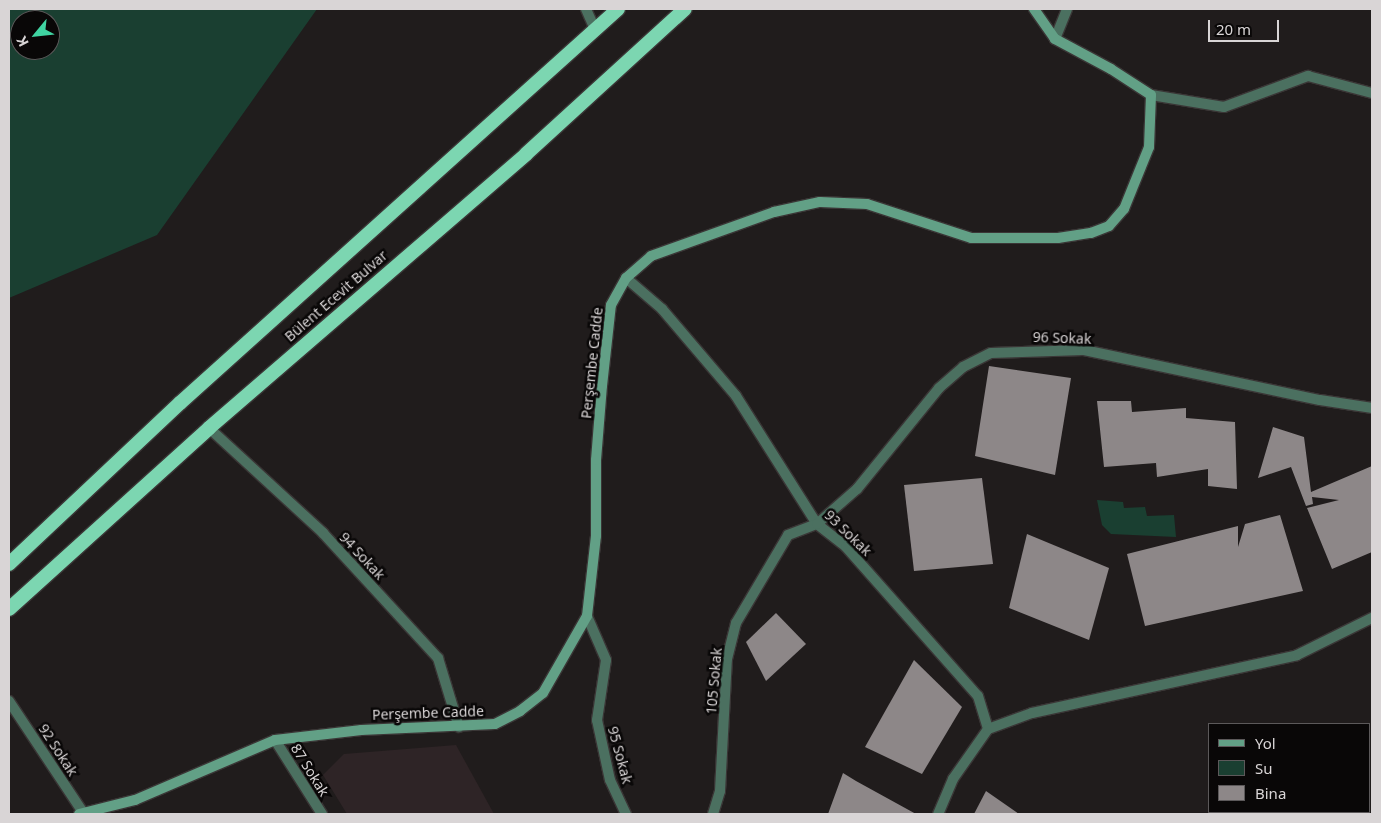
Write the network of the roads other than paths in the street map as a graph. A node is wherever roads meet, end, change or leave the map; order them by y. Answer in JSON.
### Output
{"nodes":[{"id":1,"x":586,"y":9,"type":"edge"},
{"id":2,"x":618,"y":9,"type":"edge"},
{"id":3,"x":685,"y":9,"type":"edge"},
{"id":4,"x":1034,"y":9,"type":"edge"},
{"id":5,"x":1067,"y":9,"type":"edge"},
{"id":6,"x":596,"y":29,"type":"junction"},
{"id":7,"x":1055,"y":39,"type":"junction"},
{"id":8,"x":1372,"y":93,"type":"edge"},
{"id":9,"x":1151,"y":95,"type":"junction"},
{"id":10,"x":626,"y":278,"type":"junction"},
{"id":11,"x":1372,"y":408,"type":"edge"},
{"id":12,"x":209,"y":428,"type":"junction"},
{"id":13,"x":817,"y":524,"type":"junction"},
{"id":14,"x":9,"y":564,"type":"edge"},
{"id":15,"x":9,"y":609,"type":"edge"},
{"id":16,"x":587,"y":616,"type":"junction"},
{"id":17,"x":1372,"y":618,"type":"edge"},
{"id":18,"x":9,"y":701,"type":"edge"},
{"id":19,"x":459,"y":727,"type":"junction"},
{"id":20,"x":988,"y":729,"type":"junction"},
{"id":21,"x":275,"y":740,"type":"junction"},
{"id":22,"x":82,"y":814,"type":"edge"},
{"id":23,"x":322,"y":814,"type":"edge"},
{"id":24,"x":626,"y":814,"type":"edge"},
{"id":25,"x":713,"y":814,"type":"edge"},
{"id":26,"x":938,"y":814,"type":"edge"}],
"edges":[{"from":1,"to":6,"type":"street"},
{"from":2,"to":6,"type":"highway","name":"Bülent Ecevit Bulvar"},
{"from":3,"to":12,"type":"highway","name":"Bülent Ecevit Bulvar"},
{"from":4,"to":7,"type":"main road"},
{"from":5,"to":7,"type":"street"},
{"from":6,"to":14,"type":"highway","name":"Bülent Ecevit Bulvar"},
{"from":7,"to":9,"type":"main road"},
{"from":8,"to":9,"type":"street"},
{"from":9,"to":10,"type":"main road","name":"Perşembe Cadde"},
{"from":10,"to":13,"type":"street","name":"93 Sokak"},
{"from":10,"to":16,"type":"main road","name":"Perşembe Cadde"},
{"from":11,"to":13,"type":"street","name":"96 Sokak"},
{"from":12,"to":15,"type":"highway","name":"Bülent Ecevit Bulvar"},
{"from":12,"to":19,"type":"street","name":"94 Sokak"},
{"from":13,"to":20,"type":"street","name":"93 Sokak"},
{"from":13,"to":25,"type":"street","name":"105 Sokak"},
{"from":16,"to":19,"type":"main road","name":"Perşembe Cadde"},
{"from":16,"to":24,"type":"street","name":"95 Sokak"},
{"from":17,"to":20,"type":"street"},
{"from":18,"to":22,"type":"street","name":"92 Sokak"},
{"from":19,"to":21,"type":"main road","name":"Perşembe Cadde"},
{"from":20,"to":26,"type":"street"},
{"from":21,"to":22,"type":"main road","name":"Perşembe Cadde"},
{"from":21,"to":23,"type":"street","name":"87 Sokak"}]}
